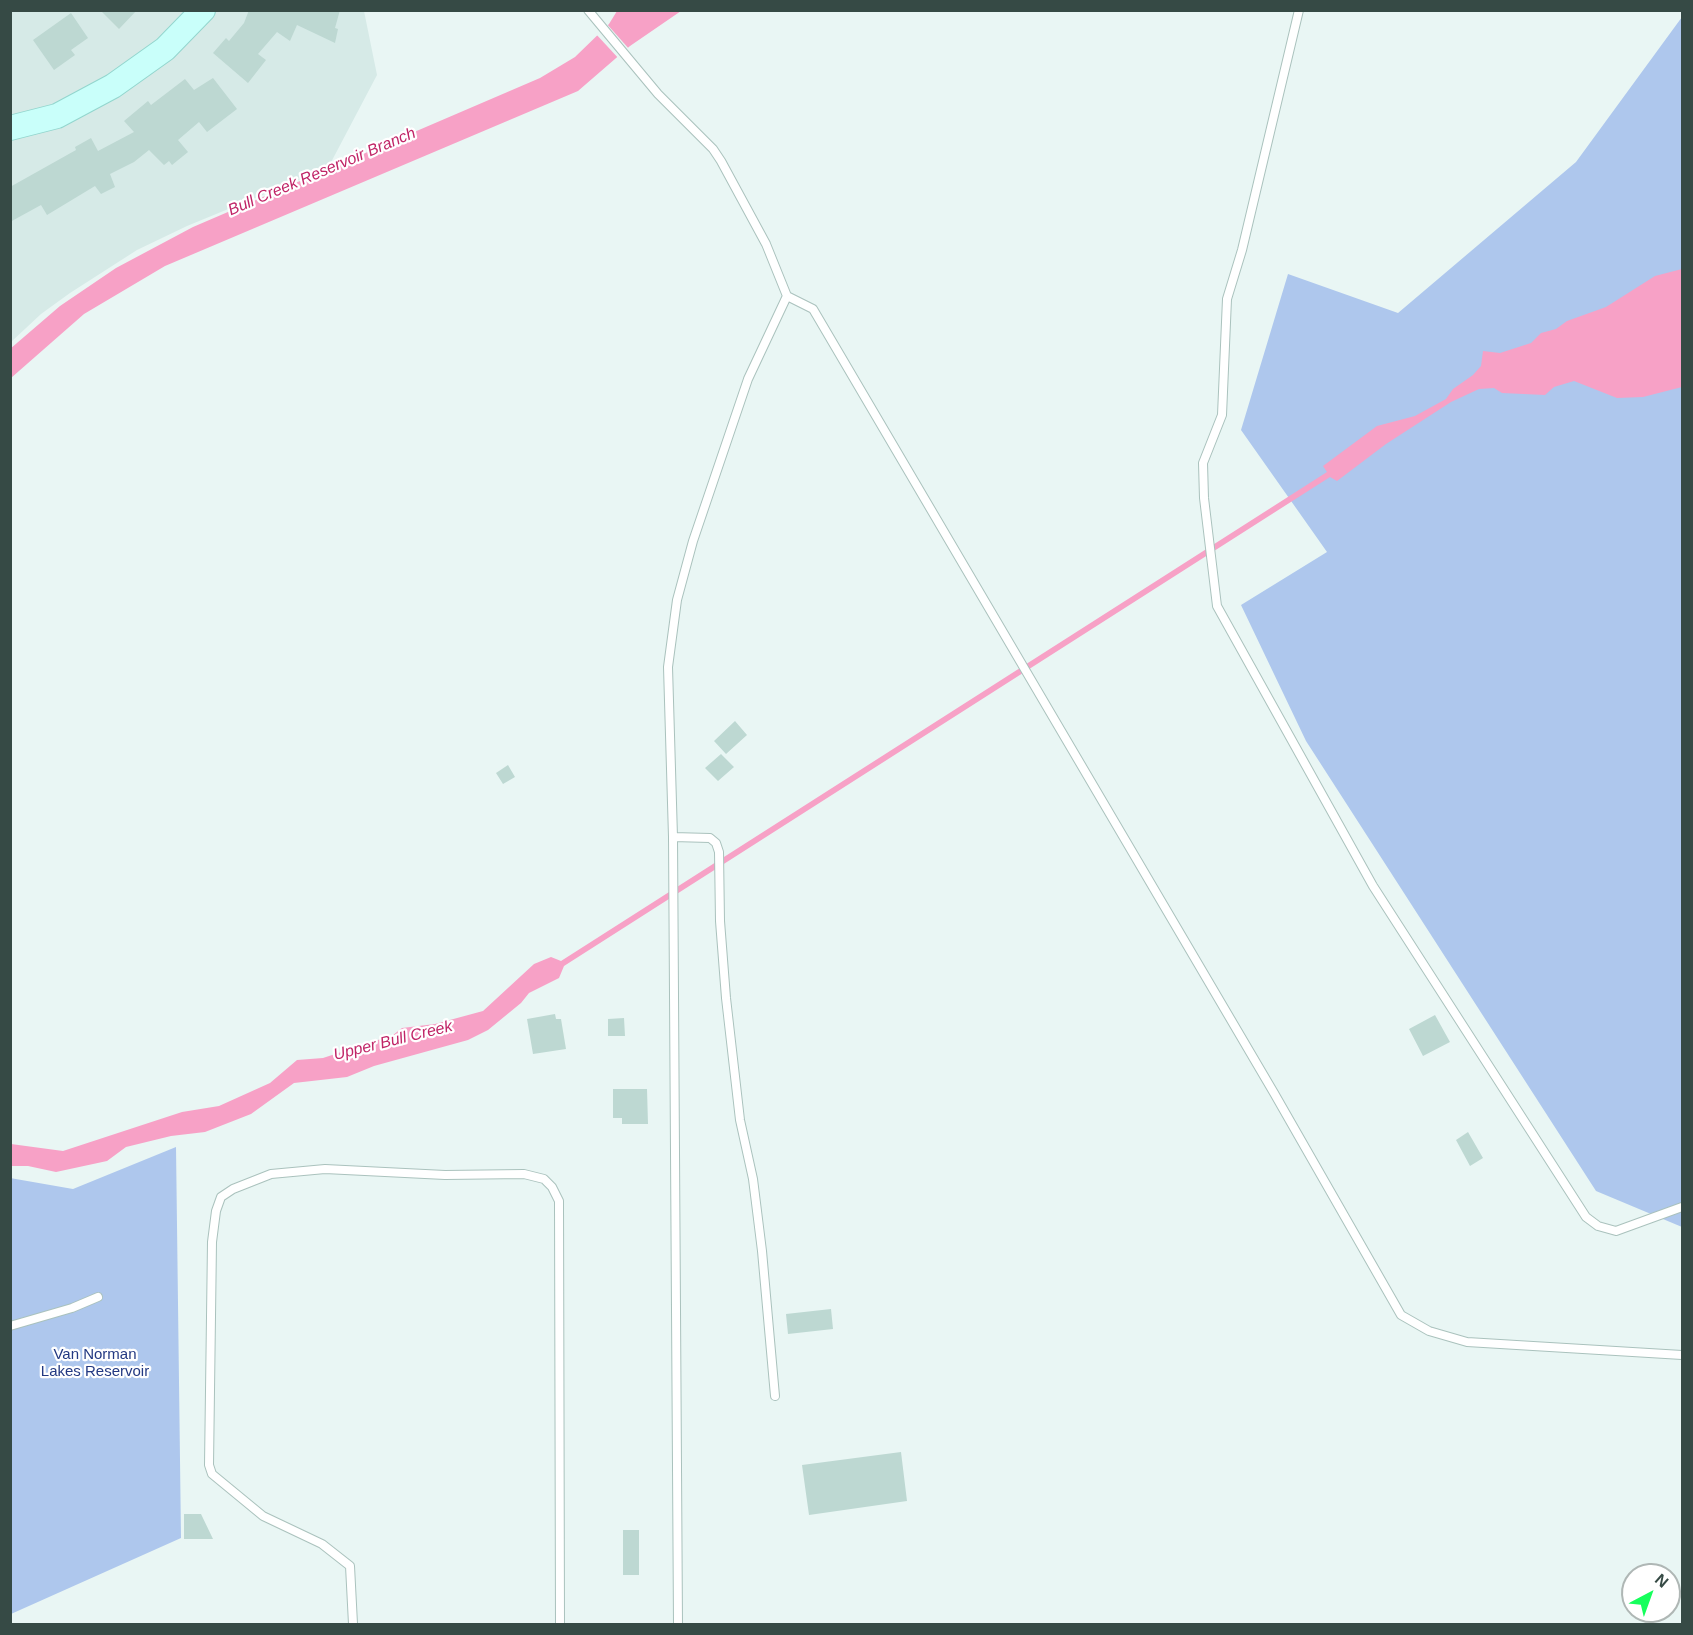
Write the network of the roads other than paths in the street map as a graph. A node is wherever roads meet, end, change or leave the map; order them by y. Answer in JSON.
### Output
{"nodes":[{"id":1,"x":202,"y":10,"type":"edge"},
{"id":2,"x":588,"y":10,"type":"edge"},
{"id":3,"x":1299,"y":10,"type":"edge"},
{"id":4,"x":10,"y":129,"type":"edge"},
{"id":5,"x":787,"y":296,"type":"junction"},
{"id":6,"x":673,"y":837,"type":"junction"},
{"id":7,"x":1683,"y":1207,"type":"edge"},
{"id":8,"x":98,"y":1297,"type":"dead end"},
{"id":9,"x":10,"y":1326,"type":"edge"},
{"id":10,"x":1683,"y":1355,"type":"edge"},
{"id":11,"x":775,"y":1396,"type":"dead end"},
{"id":12,"x":353,"y":1624,"type":"edge"},
{"id":13,"x":560,"y":1624,"type":"edge"},
{"id":14,"x":678,"y":1624,"type":"edge"}],
"edges":[{"from":1,"to":4,"type":"street"},
{"from":2,"to":5,"type":"lane"},
{"from":3,"to":7,"type":"lane"},
{"from":5,"to":6,"type":"lane"},
{"from":5,"to":10,"type":"lane"},
{"from":6,"to":11,"type":"lane"},
{"from":6,"to":14,"type":"lane"},
{"from":8,"to":9,"type":"lane"},
{"from":12,"to":13,"type":"lane"}]}
